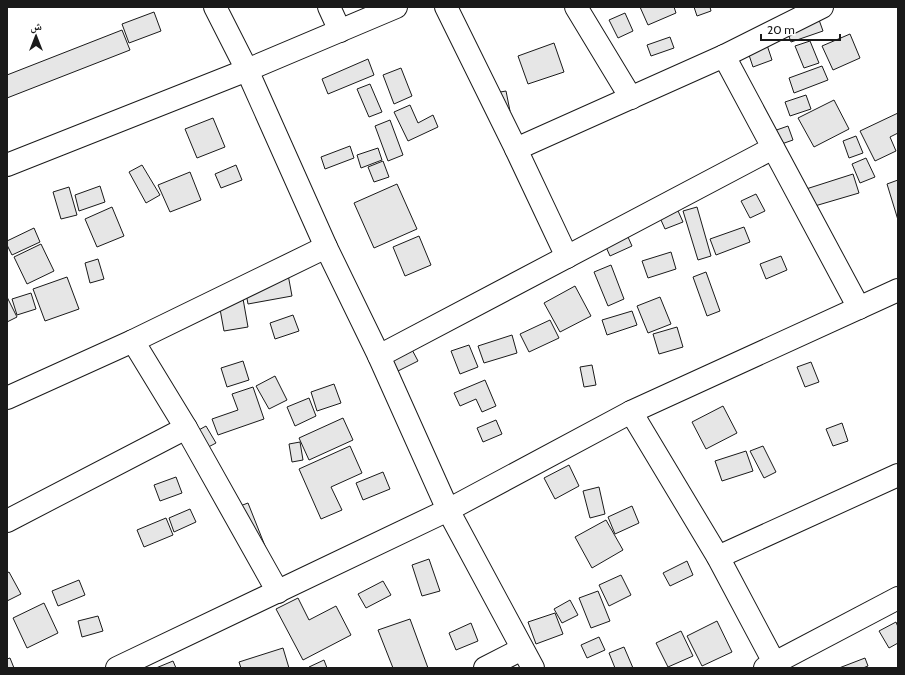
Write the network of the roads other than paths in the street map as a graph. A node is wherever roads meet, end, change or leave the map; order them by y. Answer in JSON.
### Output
{"nodes":[{"id":1,"x":215,"y":7,"type":"edge"},
{"id":2,"x":329,"y":7,"type":"edge"},
{"id":3,"x":396,"y":7,"type":"edge"},
{"id":4,"x":446,"y":7,"type":"edge"},
{"id":5,"x":576,"y":7,"type":"edge"},
{"id":6,"x":822,"y":7,"type":"edge"},
{"id":7,"x":340,"y":30,"type":"junction"},
{"id":8,"x":724,"y":56,"type":"junction"},
{"id":9,"x":247,"y":70,"type":"junction"},
{"id":10,"x":631,"y":98,"type":"junction"},
{"id":11,"x":773,"y":148,"type":"junction"},
{"id":12,"x":516,"y":149,"type":"junction"},
{"id":13,"x":7,"y":165,"type":"edge"},
{"id":14,"x":326,"y":247,"type":"junction"},
{"id":15,"x":567,"y":257,"type":"junction"},
{"id":16,"x":898,"y":290,"type":"edge"},
{"id":17,"x":859,"y":308,"type":"junction"},
{"id":18,"x":133,"y":342,"type":"junction"},
{"id":19,"x":379,"y":356,"type":"junction"},
{"id":20,"x":7,"y":398,"type":"edge"},
{"id":21,"x":631,"y":412,"type":"junction"},
{"id":22,"x":186,"y":428,"type":"junction"},
{"id":23,"x":898,"y":475,"type":"edge"},
{"id":24,"x":448,"y":510,"type":"junction"},
{"id":25,"x":7,"y":521,"type":"edge"},
{"id":26,"x":718,"y":557,"type":"junction"},
{"id":27,"x":278,"y":592,"type":"junction"},
{"id":28,"x":898,"y":598,"type":"edge"},
{"id":29,"x":522,"y":649,"type":"junction"},
{"id":30,"x":772,"y":666,"type":"edge"},
{"id":31,"x":117,"y":668,"type":"edge"},
{"id":32,"x":485,"y":668,"type":"edge"},
{"id":33,"x":533,"y":668,"type":"edge"}],
"edges":[{"from":1,"to":9,"type":"street"},
{"from":2,"to":7,"type":"street"},
{"from":3,"to":7,"type":"street"},
{"from":4,"to":12,"type":"street"},
{"from":5,"to":10,"type":"street"},
{"from":6,"to":8,"type":"street"},
{"from":7,"to":9,"type":"street"},
{"from":8,"to":10,"type":"street"},
{"from":8,"to":11,"type":"street"},
{"from":9,"to":13,"type":"street"},
{"from":9,"to":14,"type":"street"},
{"from":10,"to":12,"type":"street"},
{"from":11,"to":15,"type":"street"},
{"from":11,"to":17,"type":"street"},
{"from":12,"to":15,"type":"street"},
{"from":14,"to":18,"type":"street"},
{"from":14,"to":19,"type":"street"},
{"from":15,"to":19,"type":"street"},
{"from":16,"to":17,"type":"street"},
{"from":17,"to":21,"type":"street"},
{"from":18,"to":20,"type":"street"},
{"from":18,"to":22,"type":"street"},
{"from":19,"to":24,"type":"street"},
{"from":21,"to":24,"type":"street"},
{"from":21,"to":26,"type":"street"},
{"from":22,"to":25,"type":"street"},
{"from":22,"to":27,"type":"street"},
{"from":23,"to":26,"type":"street"},
{"from":24,"to":27,"type":"street"},
{"from":24,"to":29,"type":"street"},
{"from":26,"to":30,"type":"street"},
{"from":27,"to":31,"type":"street"},
{"from":28,"to":30,"type":"street"},
{"from":29,"to":32,"type":"street"},
{"from":29,"to":33,"type":"street"}]}
